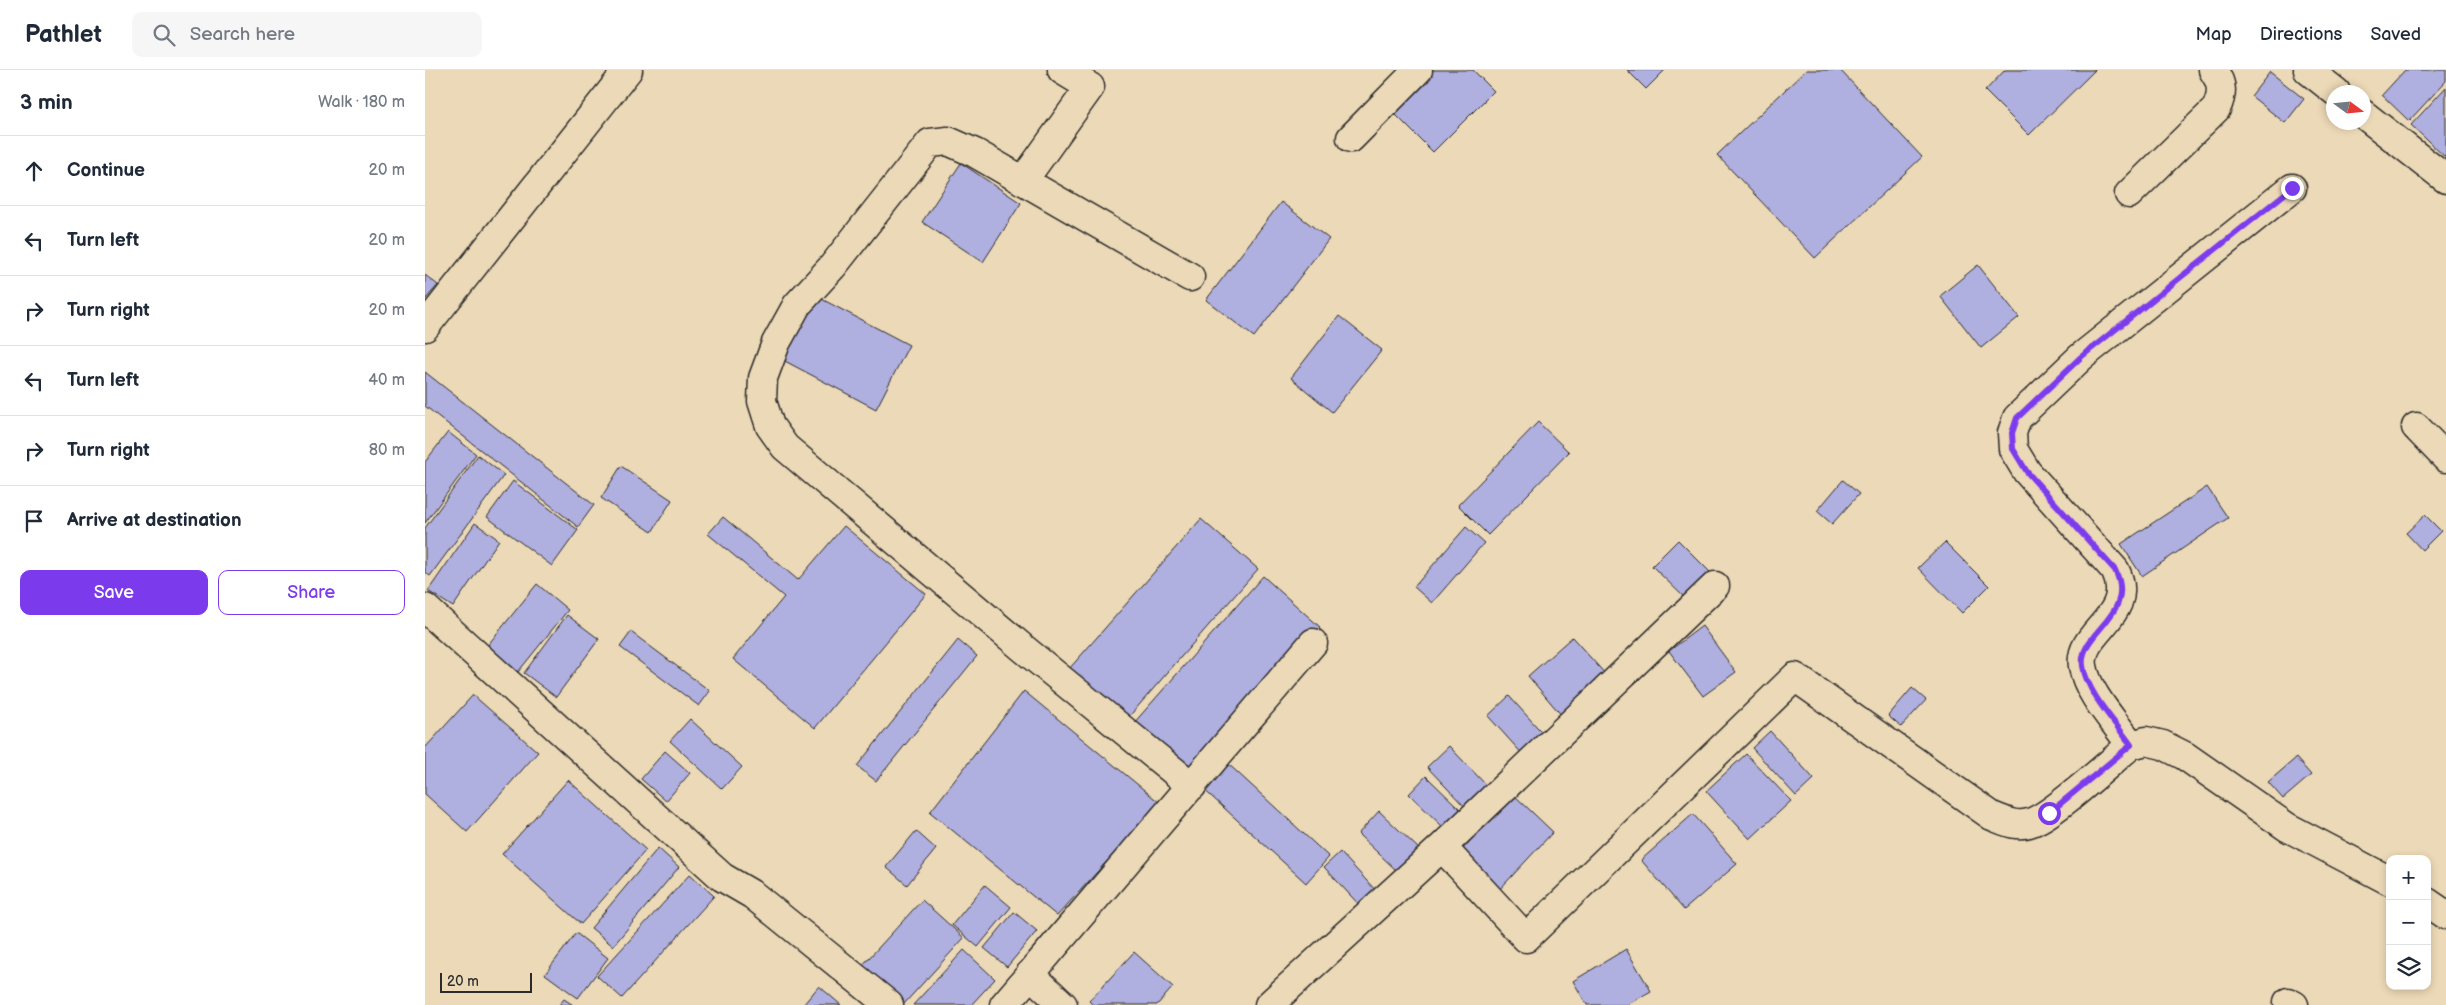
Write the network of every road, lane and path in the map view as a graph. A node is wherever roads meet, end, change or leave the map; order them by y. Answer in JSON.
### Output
{"nodes":[{"id":1,"x":628,"y":70,"type":"edge"},
{"id":2,"x":1062,"y":70,"type":"edge"},
{"id":3,"x":1418,"y":70,"type":"edge"},
{"id":4,"x":2213,"y":70,"type":"edge"},
{"id":5,"x":2308,"y":70,"type":"edge"},
{"id":6,"x":2327,"y":85,"type":"edge"},
{"id":7,"x":2371,"y":120,"type":"edge"},
{"id":8,"x":1351,"y":138,"type":"dead end"},
{"id":9,"x":2446,"y":179,"type":"edge"},
{"id":10,"x":1023,"y":181,"type":"junction"},
{"id":11,"x":2292,"y":188,"type":"dead end"},
{"id":12,"x":2129,"y":194,"type":"dead end"},
{"id":13,"x":1189,"y":277,"type":"dead end"},
{"id":14,"x":425,"y":327,"type":"edge"},
{"id":15,"x":2416,"y":426,"type":"dead end"},
{"id":16,"x":2446,"y":458,"type":"edge"},
{"id":17,"x":1715,"y":586,"type":"dead end"},
{"id":18,"x":425,"y":608,"type":"edge"},
{"id":19,"x":1313,"y":643,"type":"dead end"},
{"id":20,"x":2131,"y":745,"type":"junction"},
{"id":21,"x":1192,"y":786,"type":"junction"},
{"id":22,"x":1442,"y":847,"type":"junction"},
{"id":23,"x":2386,"y":879,"type":"edge"},
{"id":24,"x":2431,"y":905,"type":"edge"},
{"id":25,"x":2446,"y":915,"type":"edge"},
{"id":26,"x":1030,"y":974,"type":"junction"},
{"id":27,"x":889,"y":1005,"type":"edge"},
{"id":28,"x":1004,"y":1005,"type":"edge"},
{"id":29,"x":1063,"y":1005,"type":"edge"},
{"id":30,"x":1269,"y":1005,"type":"edge"}],
"edges":[{"from":1,"to":14,"type":"street"},
{"from":2,"to":10,"type":"street"},
{"from":3,"to":8,"type":"street"},
{"from":4,"to":12,"type":"street"},
{"from":5,"to":6,"type":"street"},
{"from":7,"to":9,"type":"street"},
{"from":10,"to":13,"type":"street"},
{"from":10,"to":21,"type":"street"},
{"from":11,"to":20,"type":"street"},
{"from":15,"to":16,"type":"street"},
{"from":17,"to":22,"type":"street"},
{"from":18,"to":27,"type":"street"},
{"from":19,"to":21,"type":"street"},
{"from":20,"to":22,"type":"street"},
{"from":20,"to":23,"type":"street"},
{"from":21,"to":26,"type":"street"},
{"from":22,"to":30,"type":"street"},
{"from":24,"to":25,"type":"street"},
{"from":26,"to":28,"type":"street"},
{"from":26,"to":29,"type":"street"}]}
